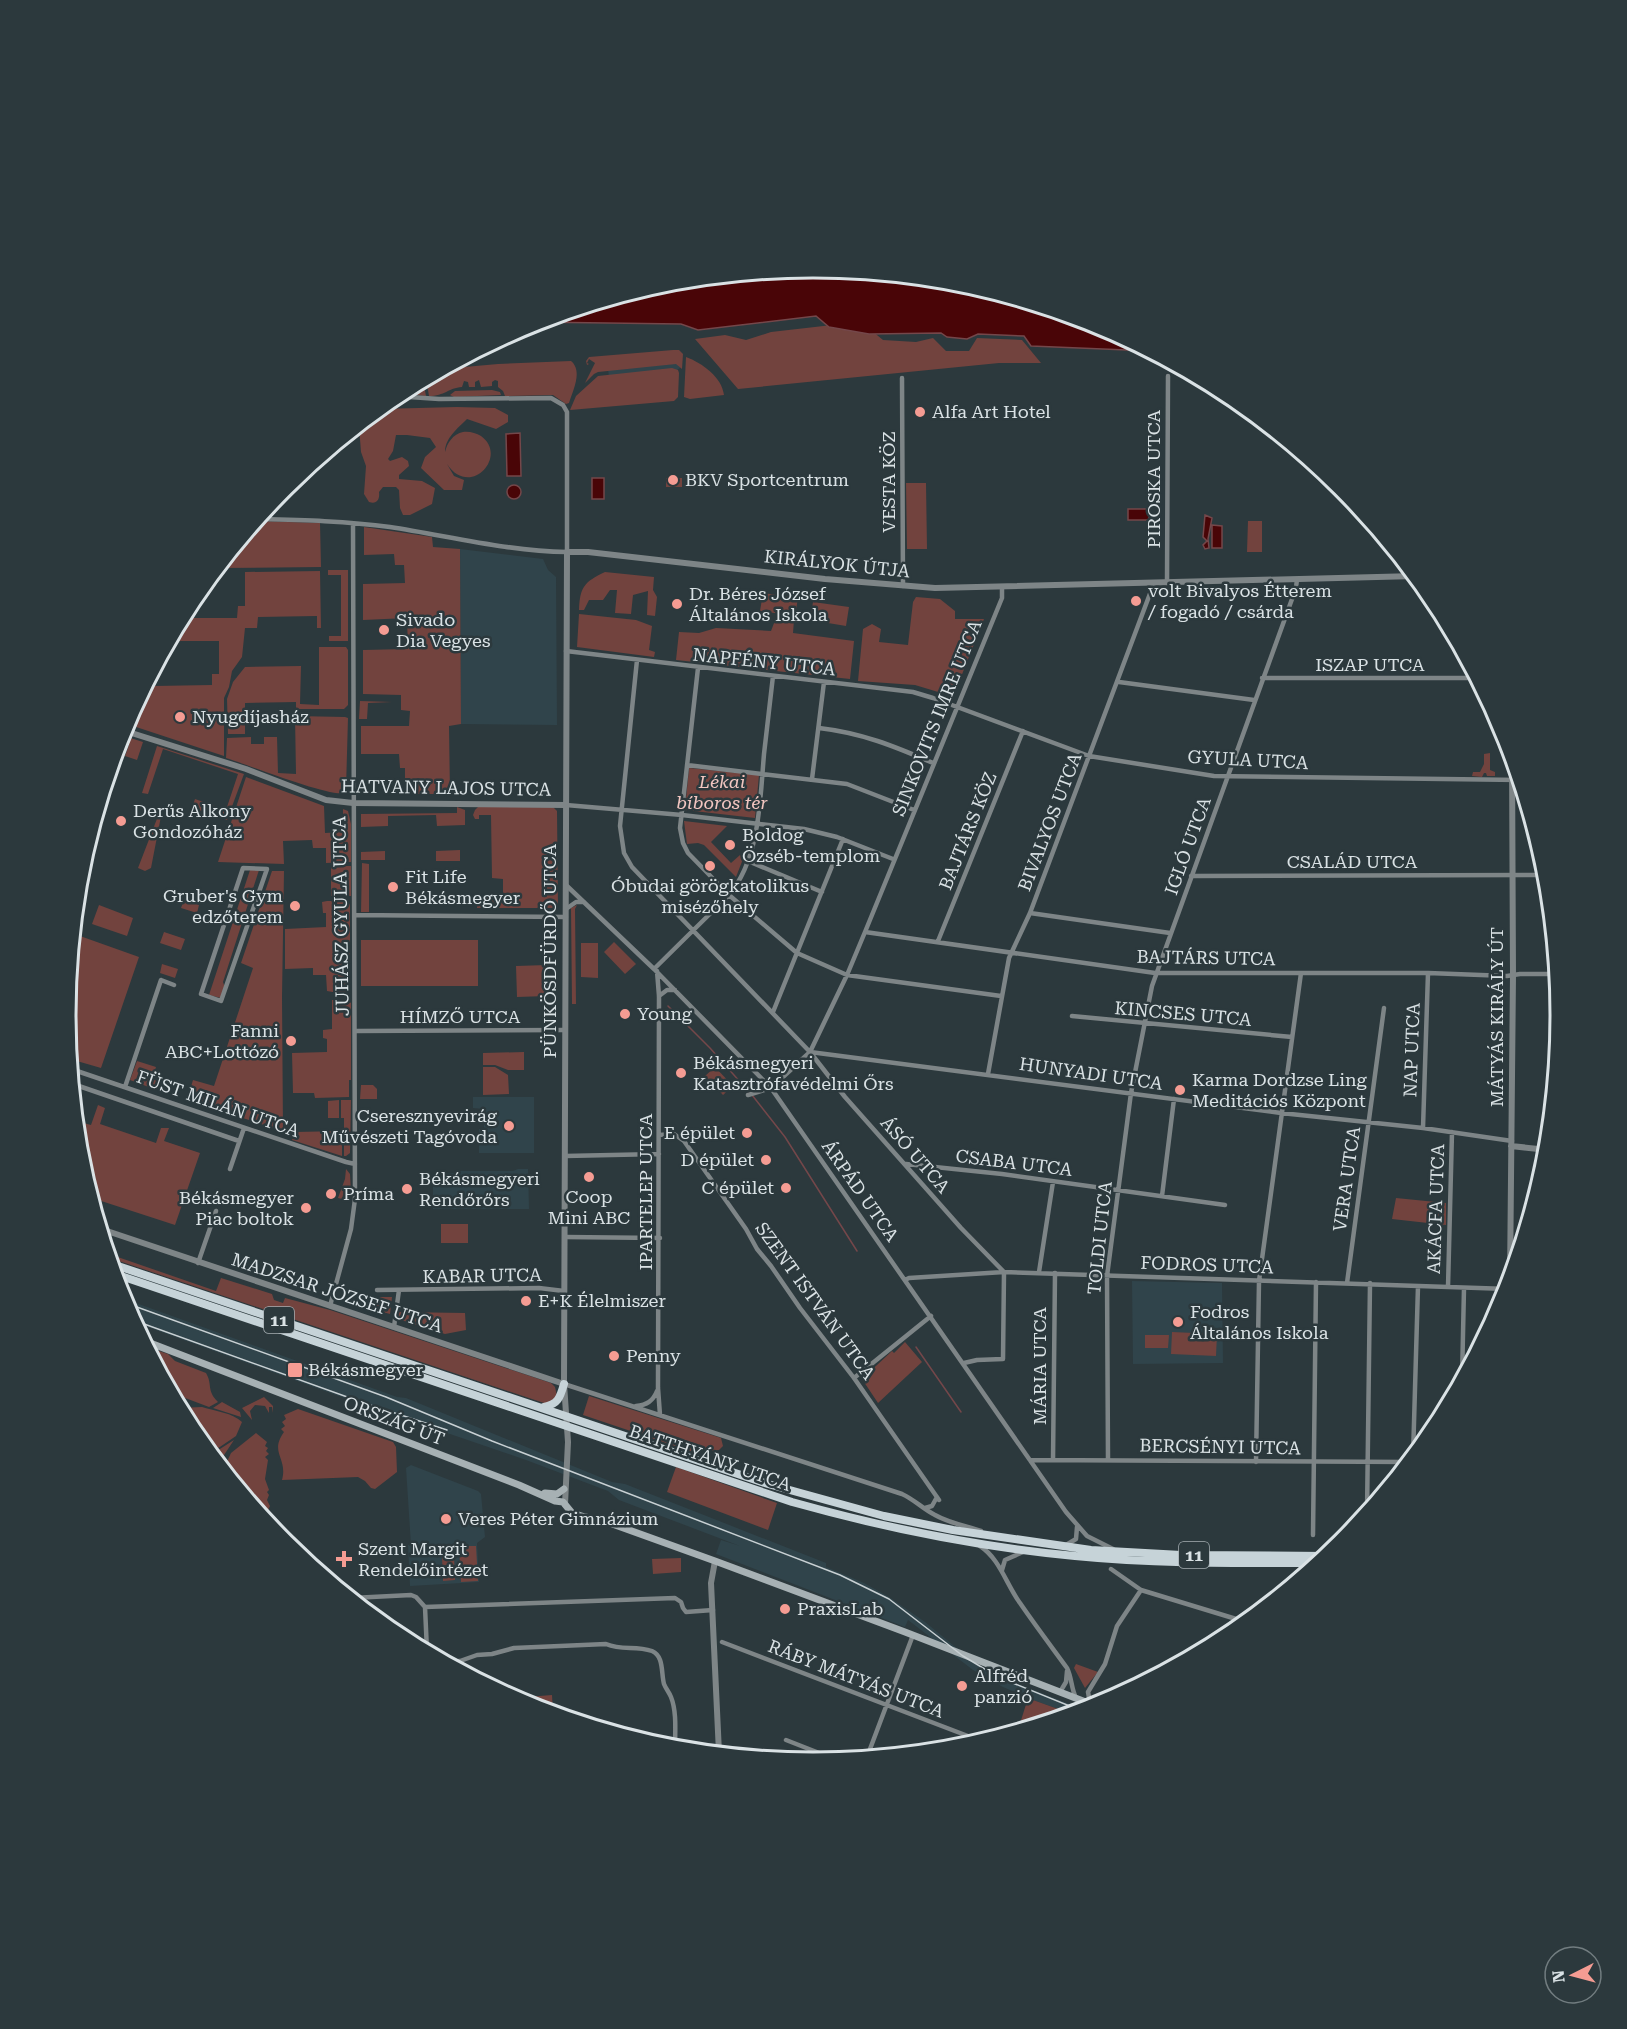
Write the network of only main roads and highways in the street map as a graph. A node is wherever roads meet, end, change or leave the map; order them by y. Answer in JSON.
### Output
{"nodes":[{"id":1,"x":122,"y":1267,"type":"edge"},
{"id":2,"x":126,"y":1278,"type":"edge"},
{"id":3,"x":156,"y":1345,"type":"edge"},
{"id":4,"x":564,"y":1384,"type":"road end"},
{"id":5,"x":542,"y":1407,"type":"junction"},
{"id":6,"x":527,"y":1488,"type":"junction"},
{"id":7,"x":564,"y":1488,"type":"road end"},
{"id":8,"x":1313,"y":1556,"type":"edge"},
{"id":9,"x":1306,"y":1563,"type":"edge"},
{"id":10,"x":1082,"y":1700,"type":"edge"}],
"edges":[{"from":1,"to":5,"type":"main road","name":"BATTHYÁNY UTCA","number":"11"},
{"from":2,"to":9,"type":"main road","name":"BATTHYÁNY UTCA","number":"11"},
{"from":3,"to":6,"type":"main road","name":"ORSZÁG ÚT"},
{"from":4,"to":5,"type":"main road"},
{"from":5,"to":8,"type":"main road","name":"BATTHYÁNY UTCA","number":"11"},
{"from":6,"to":7,"type":"main road"},
{"from":6,"to":10,"type":"main road","name":"ORSZÁG ÚT"}]}
